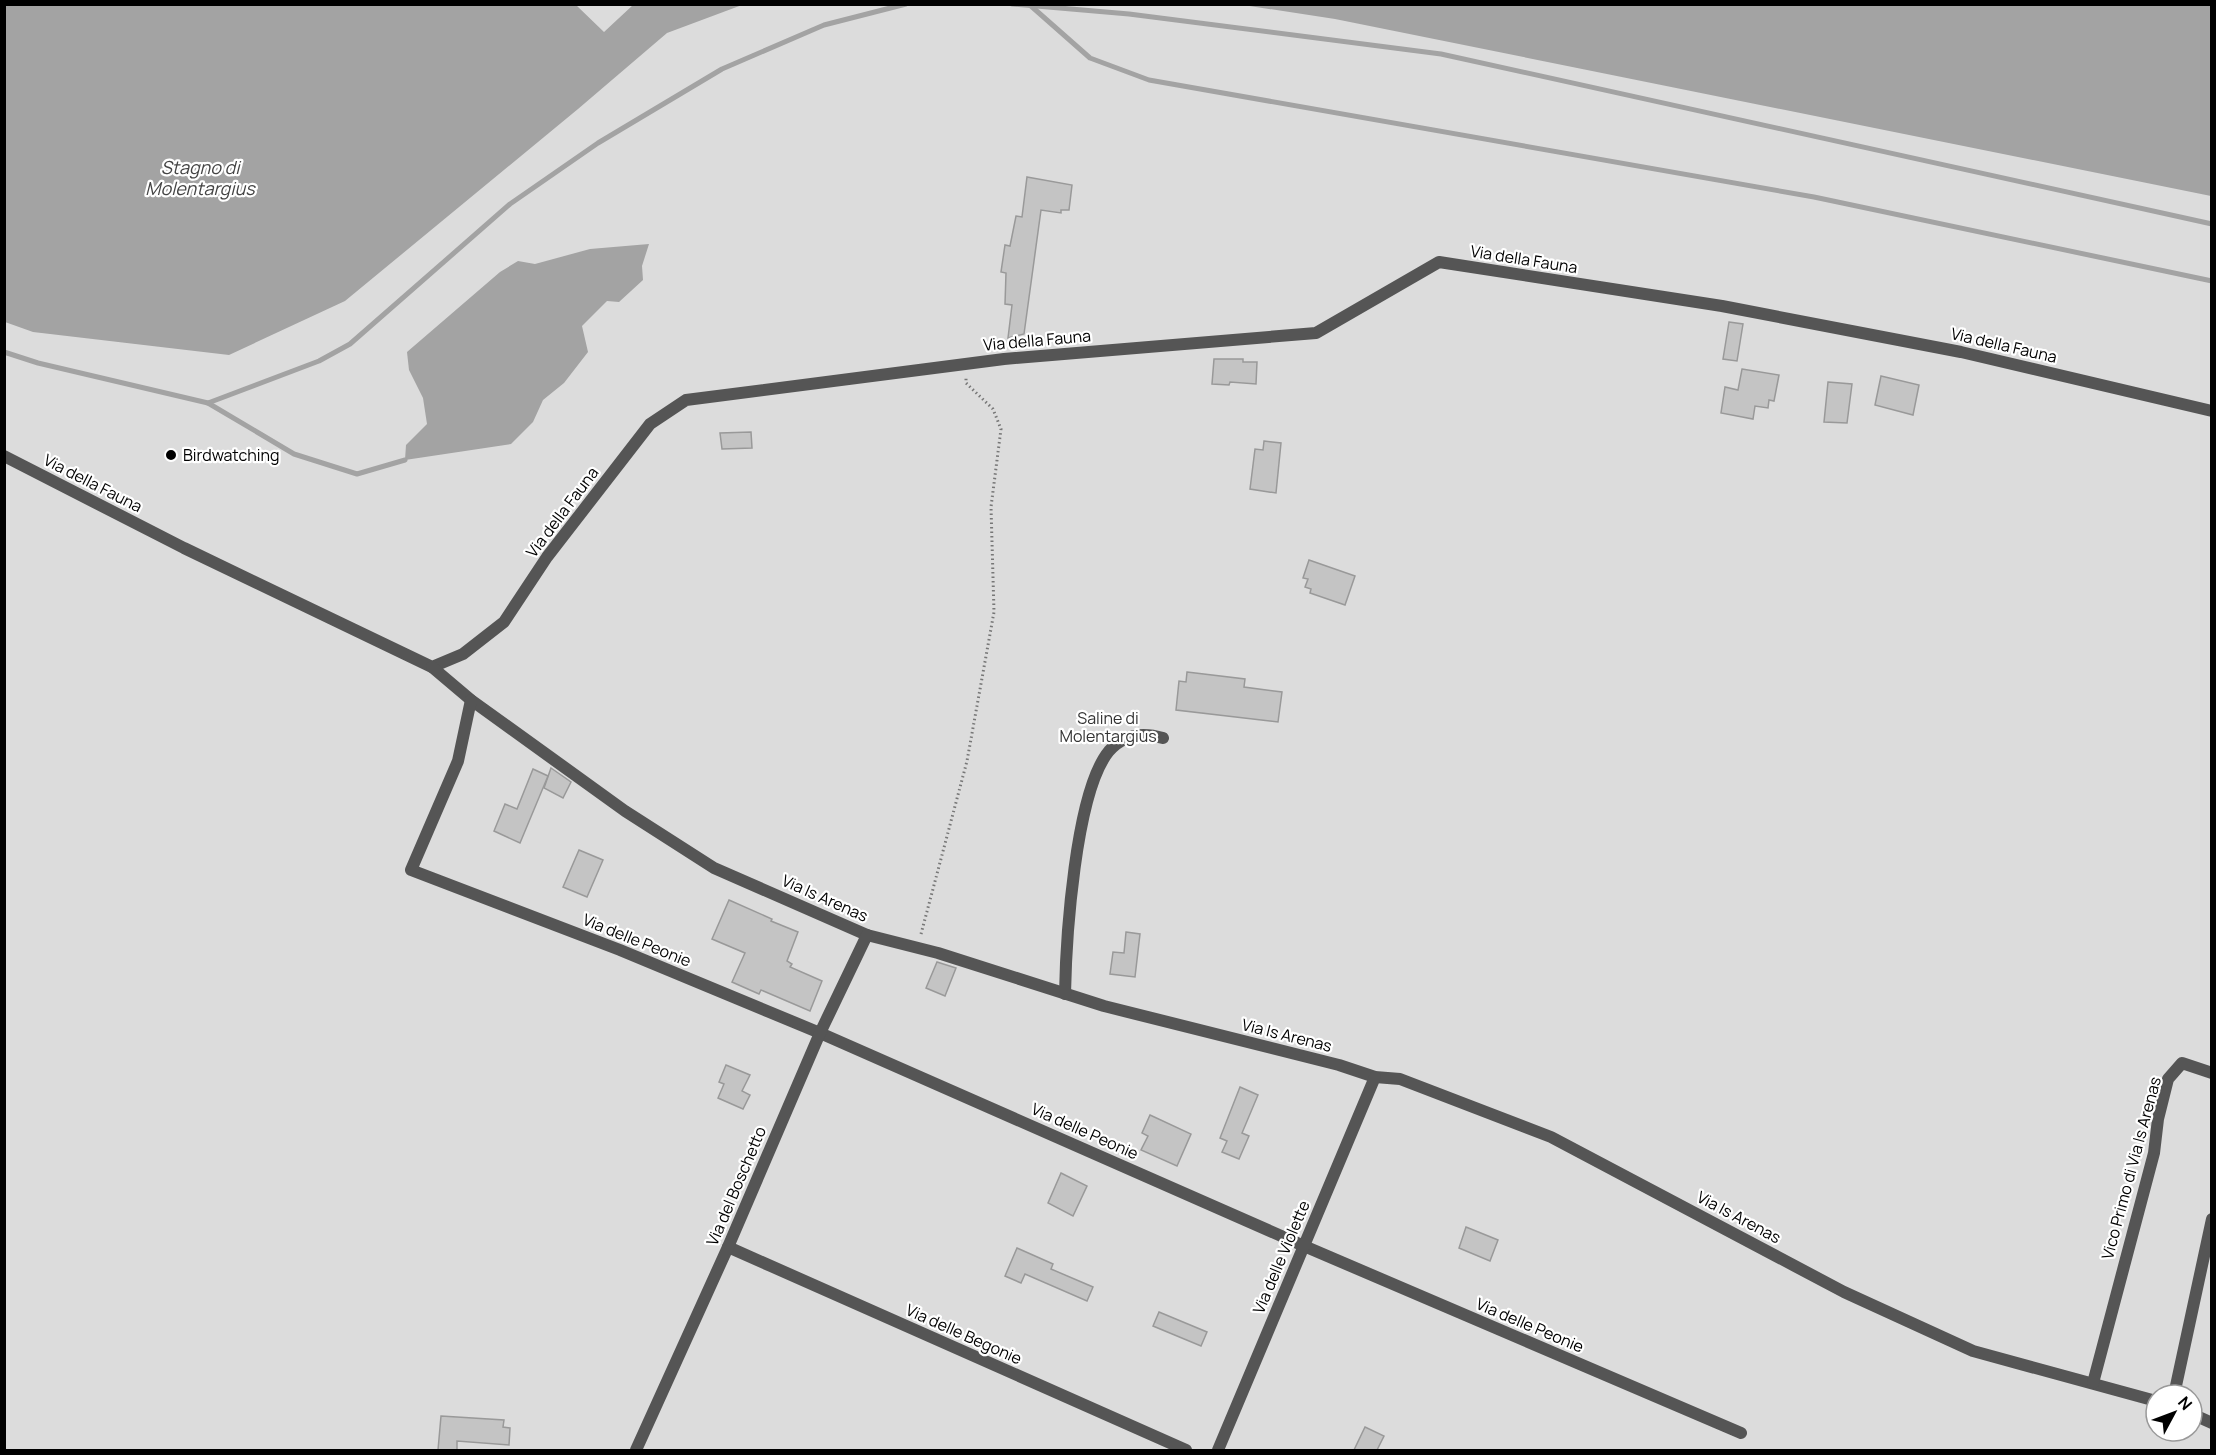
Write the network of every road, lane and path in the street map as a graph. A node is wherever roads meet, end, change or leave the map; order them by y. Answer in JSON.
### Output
{"nodes":[{"id":1,"x":964,"y":364,"type":"junction"},
{"id":2,"x":2211,"y":411,"type":"edge"},
{"id":3,"x":4,"y":456,"type":"edge"},
{"id":4,"x":432,"y":668,"type":"junction"},
{"id":5,"x":471,"y":700,"type":"junction"},
{"id":6,"x":1163,"y":738,"type":"dead end"},
{"id":7,"x":867,"y":935,"type":"junction"},
{"id":8,"x":917,"y":948,"type":"junction"},
{"id":9,"x":1065,"y":994,"type":"junction"},
{"id":10,"x":820,"y":1033,"type":"junction"},
{"id":11,"x":2211,"y":1073,"type":"edge"},
{"id":12,"x":1375,"y":1077,"type":"junction"},
{"id":13,"x":2211,"y":1219,"type":"edge"},
{"id":14,"x":1304,"y":1246,"type":"junction"},
{"id":15,"x":728,"y":1247,"type":"junction"},
{"id":16,"x":2093,"y":1383,"type":"junction"},
{"id":17,"x":2177,"y":1383,"type":"edge"},
{"id":18,"x":2144,"y":1398,"type":"edge"},
{"id":19,"x":1741,"y":1433,"type":"dead end"},
{"id":20,"x":636,"y":1450,"type":"edge"},
{"id":21,"x":1186,"y":1450,"type":"edge"},
{"id":22,"x":1218,"y":1450,"type":"edge"}],
"edges":[{"from":1,"to":2,"type":"street","name":"Via della Fauna"},
{"from":1,"to":4,"type":"street","name":"Via della Fauna"},
{"from":1,"to":8,"type":"path"},
{"from":3,"to":4,"type":"street","name":"Via della Fauna"},
{"from":4,"to":5,"type":"street","name":"Via Is Arenas"},
{"from":5,"to":7,"type":"street","name":"Via Is Arenas"},
{"from":5,"to":10,"type":"street","name":"Via delle Peonie"},
{"from":6,"to":9,"type":"street"},
{"from":7,"to":8,"type":"street","name":"Via Is Arenas"},
{"from":7,"to":10,"type":"street","name":"Via del Boschetto"},
{"from":8,"to":9,"type":"street","name":"Via Is Arenas"},
{"from":9,"to":12,"type":"street","name":"Via Is Arenas"},
{"from":10,"to":14,"type":"street","name":"Via delle Peonie"},
{"from":10,"to":15,"type":"street","name":"Via del Boschetto"},
{"from":11,"to":16,"type":"street","name":"Vico Primo di Via Is Arenas"},
{"from":12,"to":14,"type":"street","name":"Via delle Violette"},
{"from":12,"to":16,"type":"street","name":"Via Is Arenas"},
{"from":13,"to":17,"type":"street"},
{"from":14,"to":19,"type":"street","name":"Via delle Peonie"},
{"from":14,"to":22,"type":"street","name":"Via delle Violette"},
{"from":15,"to":20,"type":"street","name":"Via del Boschetto"},
{"from":15,"to":21,"type":"street","name":"Via delle Begonie"},
{"from":16,"to":18,"type":"street","name":"Via Is Arenas"}]}
